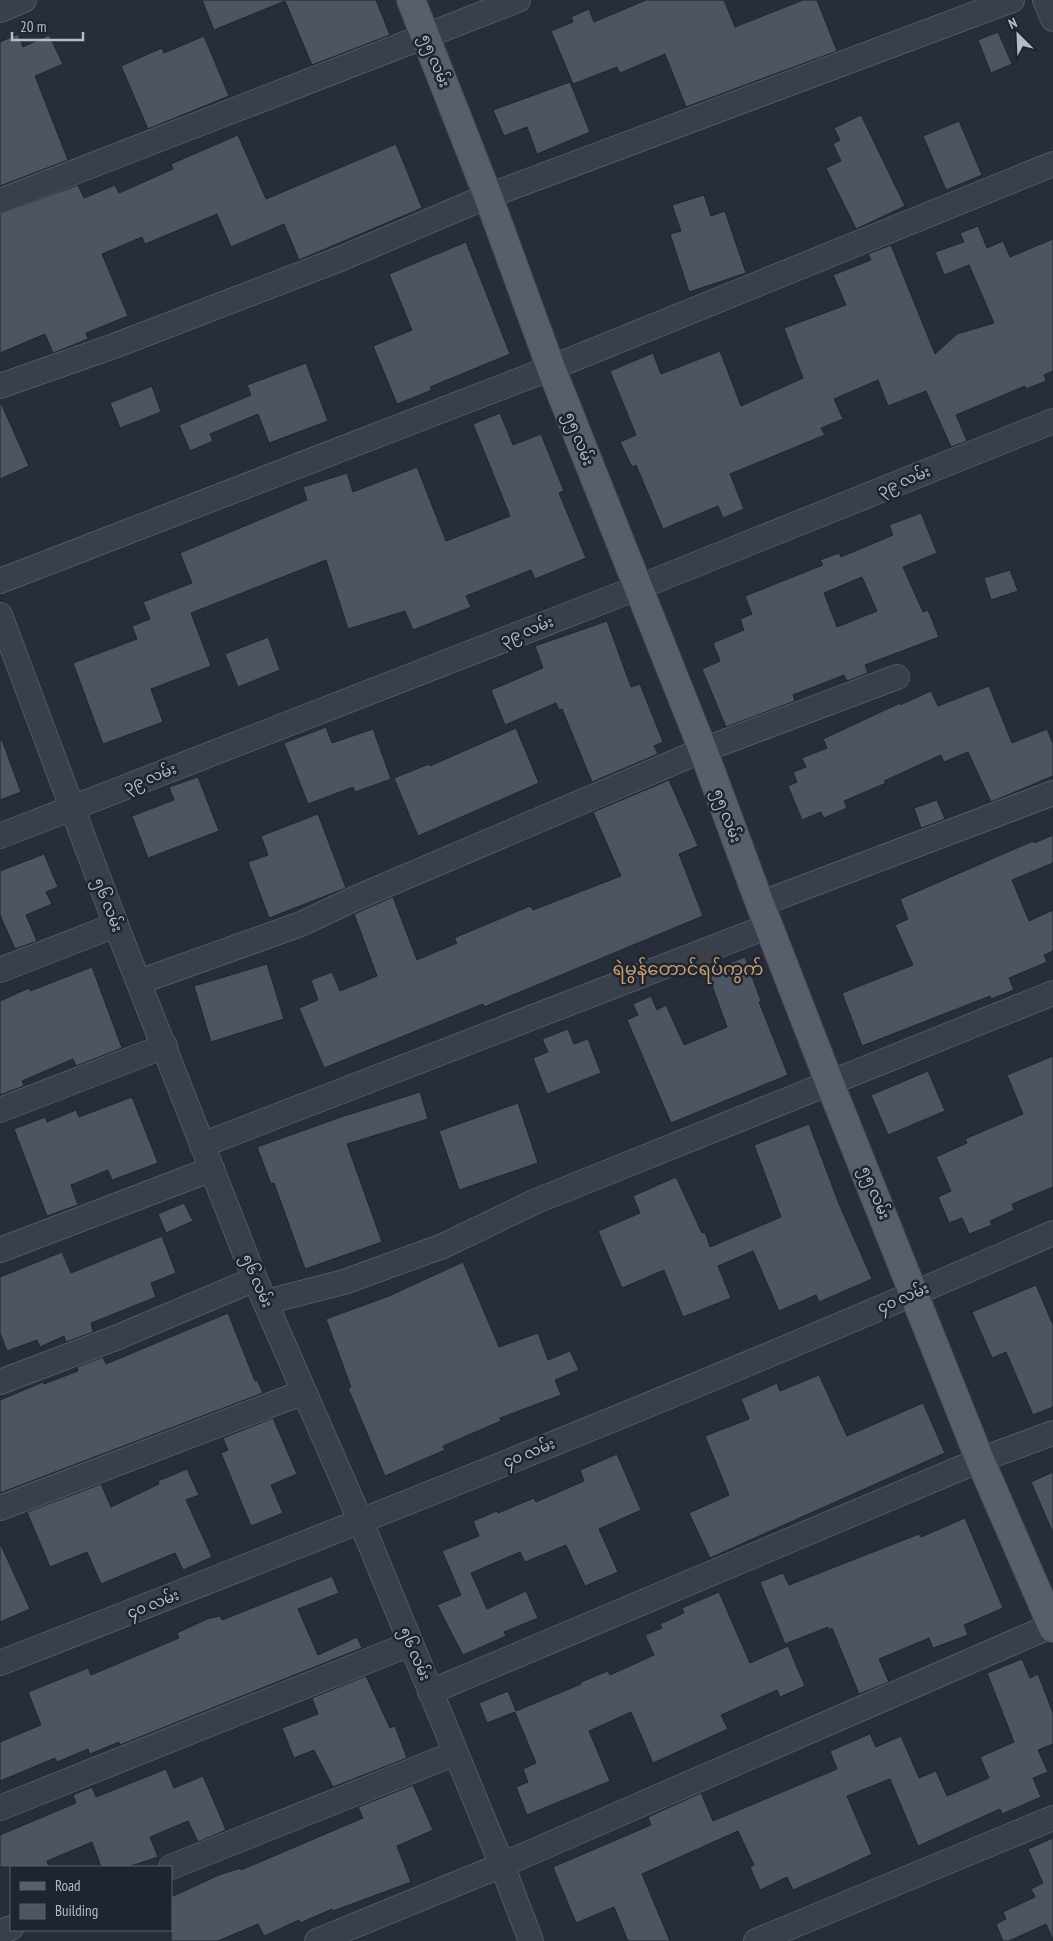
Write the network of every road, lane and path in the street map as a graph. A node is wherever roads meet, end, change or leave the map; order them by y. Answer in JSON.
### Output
{"nodes":[{"id":1,"x":24,"y":0,"type":"edge"},
{"id":2,"x":411,"y":0,"type":"edge"},
{"id":3,"x":518,"y":0,"type":"edge"},
{"id":4,"x":1012,"y":0,"type":"edge"},
{"id":5,"x":1045,"y":0,"type":"edge"},
{"id":6,"x":0,"y":10,"type":"edge"},
{"id":7,"x":1053,"y":19,"type":"edge"},
{"id":8,"x":425,"y":37,"type":"junction"},
{"id":9,"x":1053,"y":164,"type":"edge"},
{"id":10,"x":488,"y":196,"type":"junction"},
{"id":11,"x":0,"y":200,"type":"edge"},
{"id":12,"x":551,"y":368,"type":"junction"},
{"id":13,"x":0,"y":386,"type":"edge"},
{"id":14,"x":1053,"y":421,"type":"edge"},
{"id":15,"x":0,"y":580,"type":"edge"},
{"id":16,"x":637,"y":588,"type":"junction"},
{"id":17,"x":0,"y":615,"type":"edge"},
{"id":18,"x":10,"y":672,"type":"edge"},
{"id":19,"x":896,"y":677,"type":"dead end"},
{"id":20,"x":703,"y":750,"type":"junction"},
{"id":21,"x":1053,"y":793,"type":"edge"},
{"id":22,"x":71,"y":809,"type":"junction"},
{"id":23,"x":0,"y":836,"type":"edge"},
{"id":24,"x":764,"y":915,"type":"junction"},
{"id":25,"x":116,"y":925,"type":"junction"},
{"id":26,"x":0,"y":970,"type":"edge"},
{"id":27,"x":139,"y":982,"type":"junction"},
{"id":28,"x":1053,"y":993,"type":"edge"},
{"id":29,"x":165,"y":1046,"type":"junction"},
{"id":30,"x":830,"y":1084,"type":"junction"},
{"id":31,"x":0,"y":1110,"type":"edge"},
{"id":32,"x":202,"y":1145,"type":"junction"},
{"id":33,"x":212,"y":1169,"type":"junction"},
{"id":34,"x":1053,"y":1233,"type":"edge"},
{"id":35,"x":0,"y":1250,"type":"edge"},
{"id":36,"x":255,"y":1279,"type":"junction"},
{"id":37,"x":915,"y":1294,"type":"junction"},
{"id":38,"x":266,"y":1302,"type":"junction"},
{"id":39,"x":0,"y":1382,"type":"edge"},
{"id":40,"x":304,"y":1392,"type":"junction"},
{"id":41,"x":1053,"y":1432,"type":"edge"},
{"id":42,"x":980,"y":1460,"type":"junction"},
{"id":43,"x":0,"y":1508,"type":"edge"},
{"id":44,"x":361,"y":1522,"type":"junction"},
{"id":45,"x":1053,"y":1626,"type":"edge"},
{"id":46,"x":410,"y":1644,"type":"junction"},
{"id":47,"x":0,"y":1663,"type":"edge"},
{"id":48,"x":430,"y":1692,"type":"junction"},
{"id":49,"x":456,"y":1753,"type":"junction"},
{"id":50,"x":0,"y":1808,"type":"edge"},
{"id":51,"x":1053,"y":1818,"type":"edge"},
{"id":52,"x":502,"y":1865,"type":"junction"},
{"id":53,"x":172,"y":1867,"type":"edge"},
{"id":54,"x":317,"y":1941,"type":"edge"},
{"id":55,"x":531,"y":1941,"type":"edge"},
{"id":56,"x":756,"y":1941,"type":"edge"}],
"edges":[{"from":1,"to":6,"type":"street"},
{"from":2,"to":8,"type":"main road","name":"၅၅ လမ်း"},
{"from":3,"to":8,"type":"street"},
{"from":4,"to":10,"type":"street"},
{"from":5,"to":7,"type":"street"},
{"from":8,"to":10,"type":"main road","name":"၅၅ လမ်း"},
{"from":8,"to":11,"type":"street"},
{"from":9,"to":12,"type":"street"},
{"from":10,"to":12,"type":"main road","name":"၅၅ လမ်း"},
{"from":10,"to":13,"type":"street"},
{"from":12,"to":15,"type":"street"},
{"from":12,"to":16,"type":"main road","name":"၅၅ လမ်း"},
{"from":14,"to":16,"type":"street","name":"၃၉ လမ်း"},
{"from":16,"to":20,"type":"main road","name":"၅၅ လမ်း"},
{"from":16,"to":22,"type":"street","name":"၃၉ လမ်း"},
{"from":17,"to":18,"type":"street","name":"၅၆ လမ်း"},
{"from":18,"to":22,"type":"street","name":"၅၆ လမ်း"},
{"from":19,"to":20,"type":"street"},
{"from":20,"to":24,"type":"main road","name":"၅၅ လမ်း"},
{"from":20,"to":27,"type":"street"},
{"from":21,"to":24,"type":"street"},
{"from":22,"to":23,"type":"street","name":"၃၉ လမ်း"},
{"from":22,"to":25,"type":"street","name":"၅၆ လမ်း"},
{"from":24,"to":30,"type":"main road","name":"၅၅ လမ်း"},
{"from":24,"to":32,"type":"street"},
{"from":25,"to":26,"type":"street"},
{"from":25,"to":27,"type":"street","name":"၅၆ လမ်း"},
{"from":27,"to":29,"type":"street","name":"၅၆ လမ်း"},
{"from":28,"to":30,"type":"street"},
{"from":29,"to":31,"type":"street"},
{"from":29,"to":32,"type":"street","name":"၅၆ လမ်း"},
{"from":30,"to":37,"type":"main road","name":"၅၅ လမ်း"},
{"from":30,"to":38,"type":"street"},
{"from":32,"to":33,"type":"street","name":"၅၆ လမ်း"},
{"from":33,"to":35,"type":"street"},
{"from":33,"to":36,"type":"street","name":"၅၆ လမ်း"},
{"from":34,"to":37,"type":"street","name":"၄၀ လမ်း"},
{"from":36,"to":38,"type":"street","name":"၅၆ လမ်း"},
{"from":36,"to":39,"type":"street"},
{"from":37,"to":42,"type":"main road","name":"၅၅ လမ်း"},
{"from":37,"to":44,"type":"street","name":"၄၀ လမ်း"},
{"from":38,"to":40,"type":"street","name":"၅၆ လမ်း"},
{"from":40,"to":43,"type":"street"},
{"from":40,"to":44,"type":"street","name":"၅၆ လမ်း"},
{"from":41,"to":42,"type":"street"},
{"from":42,"to":45,"type":"main road","name":"၅၅ လမ်း"},
{"from":42,"to":48,"type":"street"},
{"from":44,"to":46,"type":"street","name":"၅၆ လမ်း"},
{"from":44,"to":47,"type":"street","name":"၄၀ လမ်း"},
{"from":45,"to":52,"type":"street"},
{"from":46,"to":48,"type":"street","name":"၅၆ လမ်း"},
{"from":46,"to":50,"type":"street"},
{"from":48,"to":49,"type":"street","name":"၅၆ လမ်း"},
{"from":49,"to":52,"type":"street","name":"၅၆ လမ်း"},
{"from":49,"to":53,"type":"street"},
{"from":51,"to":56,"type":"street"},
{"from":52,"to":54,"type":"street"},
{"from":52,"to":55,"type":"street","name":"၅၆ လမ်း"}]}
